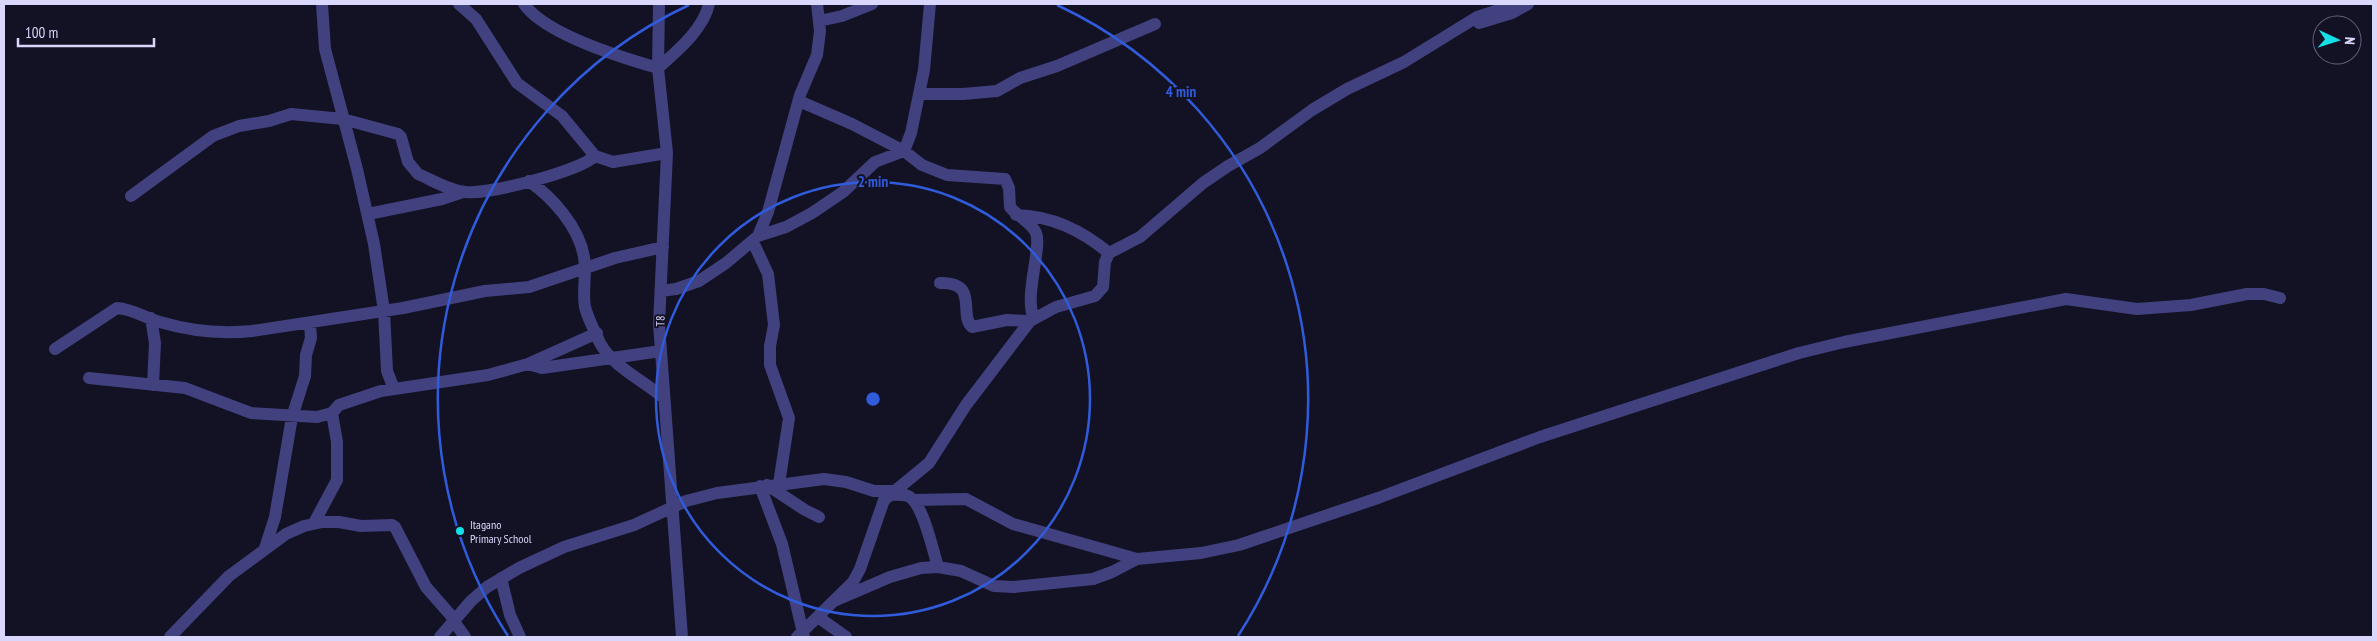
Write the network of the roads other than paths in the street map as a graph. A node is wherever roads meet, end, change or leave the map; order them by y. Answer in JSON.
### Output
{"nodes":[{"id":1,"x":322,"y":4,"type":"edge"},
{"id":2,"x":459,"y":4,"type":"edge"},
{"id":3,"x":524,"y":4,"type":"edge"},
{"id":4,"x":659,"y":4,"type":"edge"},
{"id":5,"x":710,"y":4,"type":"edge"},
{"id":6,"x":817,"y":4,"type":"edge"},
{"id":7,"x":872,"y":4,"type":"edge"},
{"id":8,"x":930,"y":4,"type":"edge"},
{"id":9,"x":1517,"y":4,"type":"edge"},
{"id":10,"x":1528,"y":4,"type":"edge"},
{"id":11,"x":819,"y":21,"type":"junction"},
{"id":12,"x":1156,"y":24,"type":"dead end"},
{"id":13,"x":1461,"y":26,"type":"junction"},
{"id":14,"x":658,"y":68,"type":"junction"},
{"id":15,"x":919,"y":94,"type":"junction"},
{"id":16,"x":799,"y":101,"type":"junction"},
{"id":17,"x":343,"y":119,"type":"junction"},
{"id":18,"x":904,"y":151,"type":"junction"},
{"id":19,"x":667,"y":153,"type":"junction"},
{"id":20,"x":595,"y":156,"type":"junction"},
{"id":21,"x":529,"y":181,"type":"junction"},
{"id":22,"x":463,"y":192,"type":"junction"},
{"id":23,"x":131,"y":196,"type":"dead end"},
{"id":24,"x":368,"y":214,"type":"junction"},
{"id":25,"x":1016,"y":214,"type":"junction"},
{"id":26,"x":756,"y":239,"type":"junction"},
{"id":27,"x":663,"y":247,"type":"junction"},
{"id":28,"x":1109,"y":253,"type":"junction"},
{"id":29,"x":586,"y":268,"type":"junction"},
{"id":30,"x":940,"y":283,"type":"dead end"},
{"id":31,"x":661,"y":291,"type":"junction"},
{"id":32,"x":2280,"y":298,"type":"dead end"},
{"id":33,"x":384,"y":311,"type":"junction"},
{"id":34,"x":151,"y":318,"type":"junction"},
{"id":35,"x":1032,"y":320,"type":"junction"},
{"id":36,"x":310,"y":324,"type":"junction"},
{"id":37,"x":597,"y":333,"type":"junction"},
{"id":38,"x":55,"y":349,"type":"dead end"},
{"id":39,"x":661,"y":351,"type":"junction"},
{"id":40,"x":613,"y":359,"type":"junction"},
{"id":41,"x":528,"y":364,"type":"junction"},
{"id":42,"x":89,"y":378,"type":"dead end"},
{"id":43,"x":153,"y":385,"type":"junction"},
{"id":44,"x":394,"y":389,"type":"junction"},
{"id":45,"x":664,"y":398,"type":"junction"},
{"id":46,"x":332,"y":412,"type":"junction"},
{"id":47,"x":292,"y":417,"type":"junction"},
{"id":48,"x":911,"y":477,"type":"junction"},
{"id":49,"x":768,"y":485,"type":"junction"},
{"id":50,"x":891,"y":493,"type":"junction"},
{"id":51,"x":911,"y":498,"type":"junction"},
{"id":52,"x":671,"y":506,"type":"junction"},
{"id":53,"x":819,"y":517,"type":"dead end"},
{"id":54,"x":314,"y":523,"type":"junction"},
{"id":55,"x":264,"y":551,"type":"junction"},
{"id":56,"x":1137,"y":559,"type":"junction"},
{"id":57,"x":938,"y":567,"type":"junction"},
{"id":58,"x":501,"y":578,"type":"junction"},
{"id":59,"x":834,"y":601,"type":"junction"},
{"id":60,"x":818,"y":617,"type":"junction"},
{"id":61,"x":453,"y":620,"type":"junction"},
{"id":62,"x":801,"y":635,"type":"edge"},
{"id":63,"x":170,"y":637,"type":"edge"},
{"id":64,"x":440,"y":637,"type":"edge"},
{"id":65,"x":465,"y":637,"type":"edge"},
{"id":66,"x":520,"y":637,"type":"edge"},
{"id":67,"x":682,"y":637,"type":"edge"},
{"id":68,"x":846,"y":637,"type":"edge"}],
"edges":[{"from":1,"to":17,"type":"street"},
{"from":2,"to":20,"type":"street"},
{"from":3,"to":14,"type":"street"},
{"from":4,"to":14,"type":"street","name":"T8"},
{"from":5,"to":14,"type":"street"},
{"from":6,"to":11,"type":"street"},
{"from":7,"to":11,"type":"street"},
{"from":8,"to":15,"type":"street"},
{"from":9,"to":13,"type":"street"},
{"from":10,"to":13,"type":"street"},
{"from":11,"to":16,"type":"street"},
{"from":12,"to":15,"type":"street"},
{"from":13,"to":28,"type":"street"},
{"from":14,"to":19,"type":"street","name":"T8"},
{"from":15,"to":18,"type":"street"},
{"from":16,"to":18,"type":"street"},
{"from":16,"to":26,"type":"street"},
{"from":17,"to":22,"type":"street"},
{"from":17,"to":23,"type":"street"},
{"from":17,"to":24,"type":"street"},
{"from":18,"to":25,"type":"street"},
{"from":18,"to":26,"type":"street"},
{"from":19,"to":20,"type":"street"},
{"from":19,"to":27,"type":"street","name":"T8"},
{"from":20,"to":21,"type":"street"},
{"from":21,"to":22,"type":"street"},
{"from":21,"to":29,"type":"street"},
{"from":22,"to":24,"type":"street"},
{"from":24,"to":33,"type":"street"},
{"from":25,"to":28,"type":"street"},
{"from":25,"to":35,"type":"street"},
{"from":26,"to":31,"type":"street"},
{"from":26,"to":49,"type":"street"},
{"from":27,"to":29,"type":"street"},
{"from":27,"to":31,"type":"street","name":"T8"},
{"from":28,"to":35,"type":"street"},
{"from":29,"to":33,"type":"street"},
{"from":29,"to":37,"type":"street"},
{"from":30,"to":35,"type":"street"},
{"from":31,"to":39,"type":"street","name":"T8"},
{"from":32,"to":56,"type":"street"},
{"from":33,"to":36,"type":"street"},
{"from":33,"to":44,"type":"street"},
{"from":34,"to":36,"type":"street"},
{"from":34,"to":38,"type":"street"},
{"from":34,"to":43,"type":"street"},
{"from":35,"to":48,"type":"street"},
{"from":36,"to":47,"type":"street"},
{"from":37,"to":40,"type":"street"},
{"from":37,"to":41,"type":"street"},
{"from":39,"to":40,"type":"street"},
{"from":39,"to":45,"type":"street","name":"T8"},
{"from":40,"to":41,"type":"street"},
{"from":40,"to":45,"type":"street"},
{"from":41,"to":44,"type":"street"},
{"from":42,"to":43,"type":"street"},
{"from":43,"to":47,"type":"street"},
{"from":44,"to":46,"type":"street"},
{"from":45,"to":52,"type":"street","name":"T8"},
{"from":46,"to":47,"type":"street"},
{"from":46,"to":54,"type":"street"},
{"from":47,"to":55,"type":"street"},
{"from":48,"to":50,"type":"street"},
{"from":48,"to":51,"type":"street"},
{"from":49,"to":50,"type":"street"},
{"from":49,"to":52,"type":"street"},
{"from":49,"to":53,"type":"street"},
{"from":49,"to":62,"type":"street"},
{"from":50,"to":51,"type":"street"},
{"from":50,"to":59,"type":"street"},
{"from":51,"to":56,"type":"street"},
{"from":51,"to":57,"type":"street"},
{"from":52,"to":58,"type":"street"},
{"from":52,"to":67,"type":"street","name":"T8"},
{"from":54,"to":55,"type":"street"},
{"from":54,"to":61,"type":"street"},
{"from":55,"to":63,"type":"street"},
{"from":56,"to":57,"type":"street"},
{"from":57,"to":59,"type":"street"},
{"from":58,"to":61,"type":"street"},
{"from":58,"to":66,"type":"street"},
{"from":59,"to":60,"type":"street"},
{"from":60,"to":62,"type":"street"},
{"from":60,"to":68,"type":"street"},
{"from":61,"to":64,"type":"street"},
{"from":61,"to":65,"type":"street"}]}
